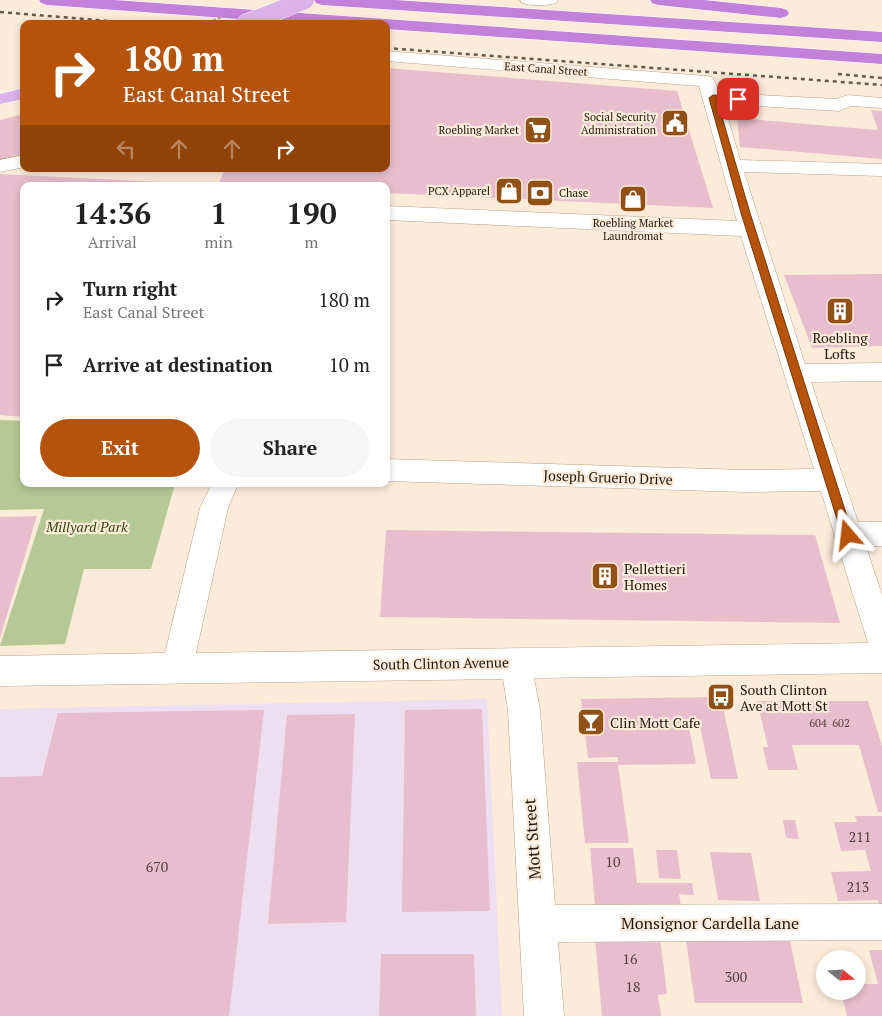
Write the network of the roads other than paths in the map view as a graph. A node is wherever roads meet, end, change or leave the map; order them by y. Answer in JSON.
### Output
{"nodes":[{"id":1,"x":47,"y":0,"type":"edge"},
{"id":2,"x":305,"y":0,"type":"edge"},
{"id":3,"x":322,"y":0,"type":"edge"},
{"id":4,"x":528,"y":0,"type":"edge"},
{"id":5,"x":550,"y":0,"type":"edge"},
{"id":6,"x":658,"y":0,"type":"edge"},
{"id":7,"x":254,"y":20,"type":"edge"},
{"id":8,"x":325,"y":20,"type":"edge"},
{"id":9,"x":390,"y":24,"type":"edge"},
{"id":10,"x":882,"y":25,"type":"edge"},
{"id":11,"x":882,"y":37,"type":"edge"},
{"id":12,"x":390,"y":56,"type":"edge"},
{"id":13,"x":882,"y":59,"type":"edge"},
{"id":14,"x":709,"y":89,"type":"junction"},
{"id":15,"x":20,"y":95,"type":"edge"},
{"id":16,"x":0,"y":99,"type":"edge"},
{"id":17,"x":882,"y":102,"type":"edge"},
{"id":18,"x":20,"y":162,"type":"edge"},
{"id":19,"x":0,"y":166,"type":"edge"},
{"id":20,"x":731,"y":166,"type":"junction"},
{"id":21,"x":882,"y":170,"type":"edge"},
{"id":22,"x":390,"y":213,"type":"edge"},
{"id":23,"x":750,"y":229,"type":"junction"},
{"id":24,"x":882,"y":372,"type":"edge"},
{"id":25,"x":797,"y":373,"type":"junction"},
{"id":26,"x":390,"y":470,"type":"edge"},
{"id":27,"x":830,"y":480,"type":"junction"},
{"id":28,"x":224,"y":487,"type":"edge"},
{"id":29,"x":882,"y":534,"type":"edge"},
{"id":30,"x":848,"y":535,"type":"junction"},
{"id":31,"x":882,"y":641,"type":"edge"},
{"id":32,"x":882,"y":658,"type":"edge"},
{"id":33,"x":516,"y":662,"type":"junction"},
{"id":34,"x":178,"y":668,"type":"junction"},
{"id":35,"x":0,"y":671,"type":"edge"},
{"id":36,"x":882,"y":922,"type":"edge"},
{"id":37,"x":538,"y":924,"type":"junction"},
{"id":38,"x":544,"y":1016,"type":"edge"}],
"edges":[{"from":1,"to":8,"type":"highway"},
{"from":2,"to":7,"type":"main road","bridge":true},
{"from":3,"to":11,"type":"highway"},
{"from":4,"to":5,"type":"street"},
{"from":6,"to":10,"type":"highway"},
{"from":9,"to":13,"type":"highway"},
{"from":12,"to":14,"type":"street","name":"East Canal Street"},
{"from":14,"to":17,"type":"street","name":"East Canal Street"},
{"from":14,"to":20,"type":"street"},
{"from":15,"to":16,"type":"main road"},
{"from":18,"to":19,"type":"street"},
{"from":20,"to":21,"type":"street"},
{"from":20,"to":23,"type":"street"},
{"from":22,"to":23,"type":"street"},
{"from":23,"to":25,"type":"street"},
{"from":24,"to":25,"type":"street"},
{"from":25,"to":27,"type":"street"},
{"from":26,"to":27,"type":"street","name":"Joseph Gruerio Drive"},
{"from":27,"to":30,"type":"street"},
{"from":28,"to":34,"type":"street"},
{"from":29,"to":30,"type":"street"},
{"from":30,"to":31,"type":"street"},
{"from":32,"to":33,"type":"street","name":"South Clinton Avenue"},
{"from":33,"to":34,"type":"street","name":"South Clinton Avenue"},
{"from":33,"to":37,"type":"street","name":"Mott Street"},
{"from":34,"to":35,"type":"street","name":"South Clinton Avenue"},
{"from":36,"to":37,"type":"street","name":"Monsignor Cardella Lane"},
{"from":37,"to":38,"type":"street","name":"Mott Street"}]}
